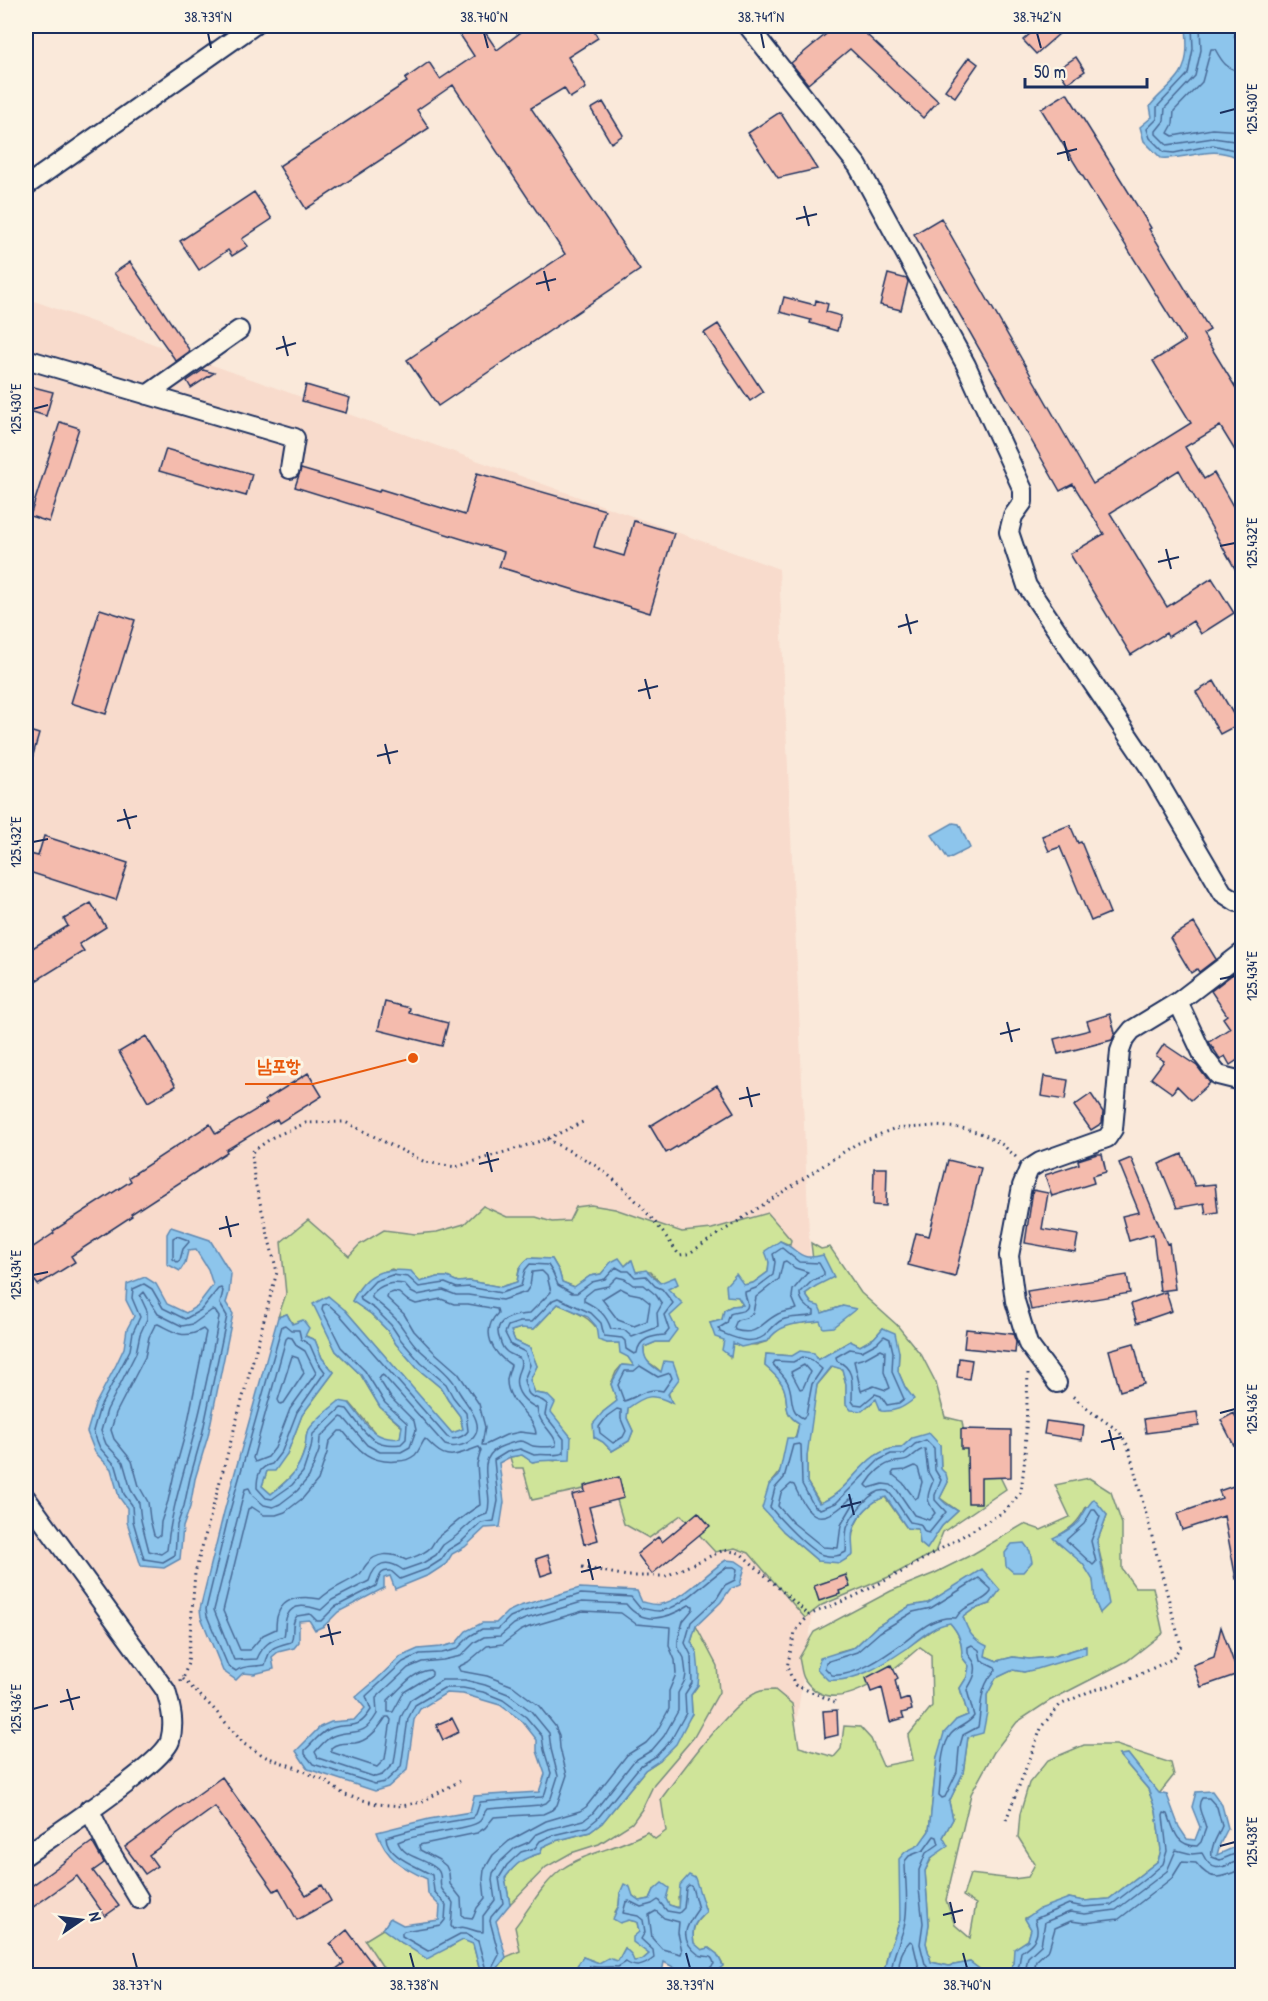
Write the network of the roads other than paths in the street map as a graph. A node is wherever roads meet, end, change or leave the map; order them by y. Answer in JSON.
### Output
{"nodes":[{"id":1,"x":253,"y":26,"type":"edge"},
{"id":2,"x":748,"y":26,"type":"edge"},
{"id":3,"x":26,"y":186,"type":"edge"},
{"id":4,"x":238,"y":330,"type":"dead end"},
{"id":5,"x":26,"y":359,"type":"edge"},
{"id":6,"x":147,"y":395,"type":"junction"},
{"id":7,"x":290,"y":469,"type":"dead end"},
{"id":8,"x":1242,"y":902,"type":"edge"},
{"id":9,"x":1242,"y":953,"type":"edge"},
{"id":10,"x":1178,"y":1002,"type":"junction"},
{"id":11,"x":1242,"y":1081,"type":"edge"},
{"id":12,"x":1057,"y":1383,"type":"road end"},
{"id":13,"x":26,"y":1498,"type":"edge"},
{"id":14,"x":89,"y":1809,"type":"junction"},
{"id":15,"x":26,"y":1855,"type":"edge"},
{"id":16,"x":139,"y":1899,"type":"dead end"}],
"edges":[{"from":1,"to":3,"type":"street"},
{"from":2,"to":8,"type":"street"},
{"from":4,"to":6,"type":"street"},
{"from":5,"to":6,"type":"street"},
{"from":6,"to":7,"type":"street"},
{"from":9,"to":10,"type":"street"},
{"from":10,"to":11,"type":"street"},
{"from":10,"to":12,"type":"street"},
{"from":13,"to":14,"type":"street"},
{"from":14,"to":15,"type":"street"},
{"from":14,"to":16,"type":"street"}]}
